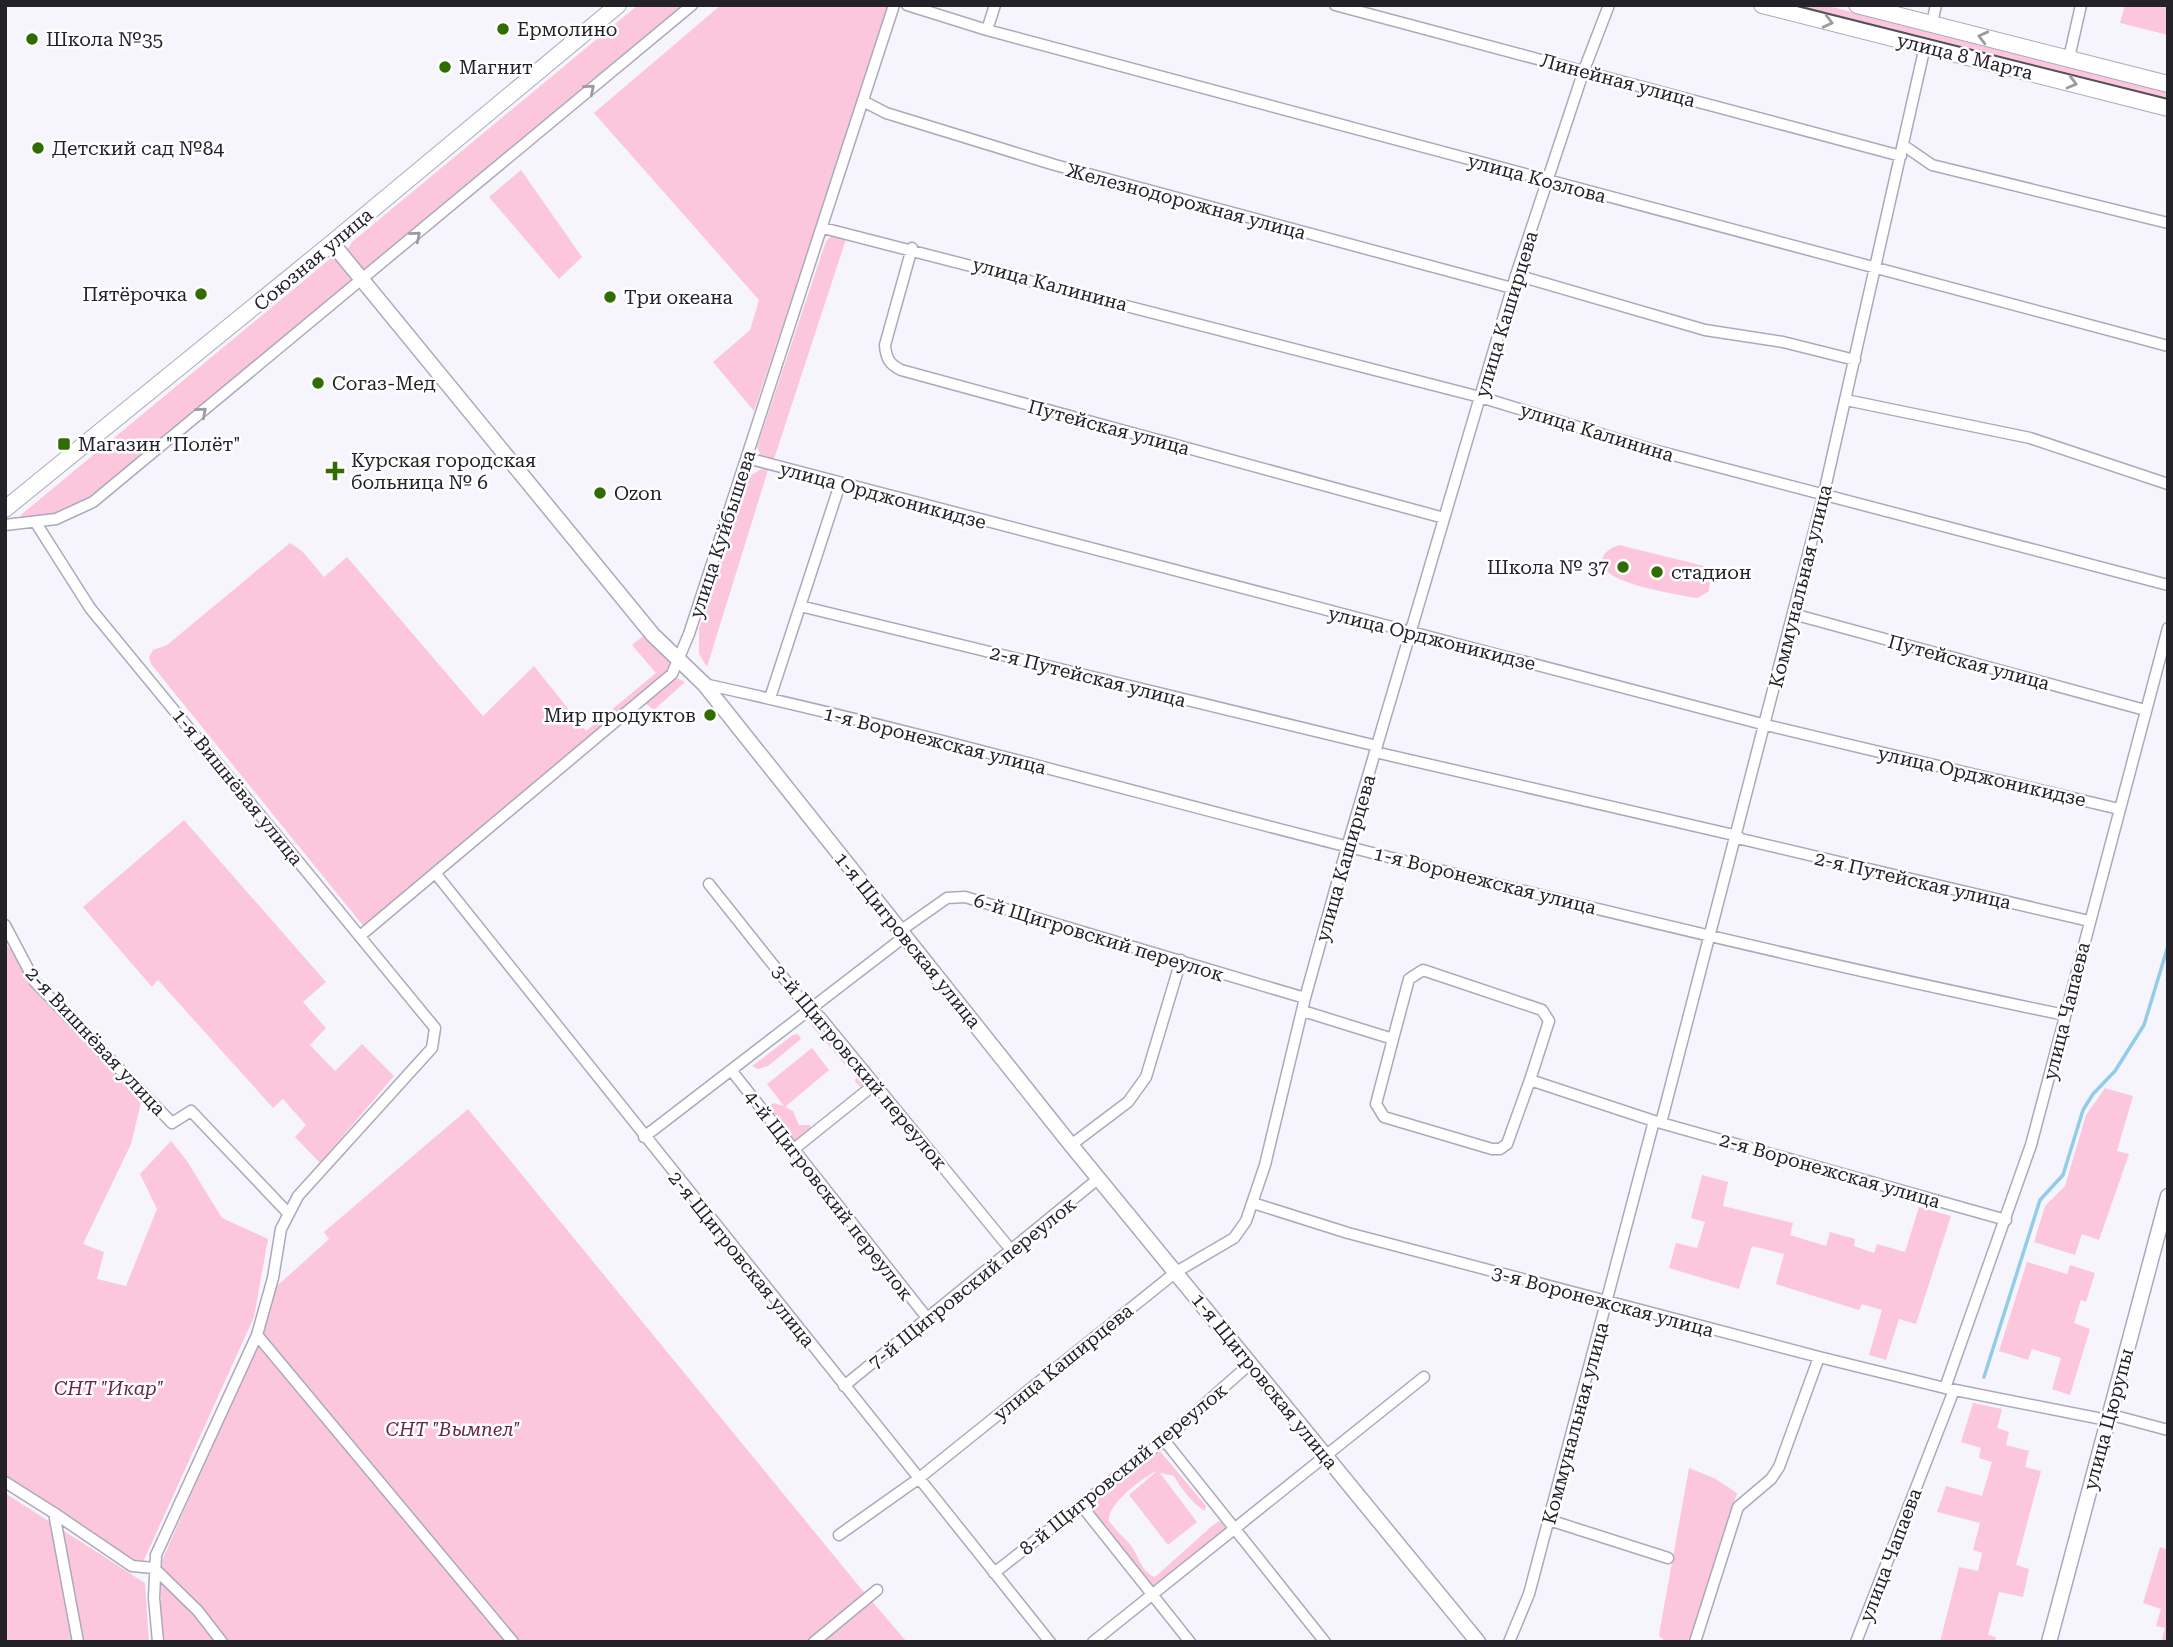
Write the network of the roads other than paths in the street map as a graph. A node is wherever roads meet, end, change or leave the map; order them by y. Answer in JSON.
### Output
{"nodes":[{"id":1,"x":618,"y":5,"type":"edge"},
{"id":2,"x":692,"y":5,"type":"edge"},
{"id":3,"x":905,"y":5,"type":"edge"},
{"id":4,"x":995,"y":5,"type":"edge"},
{"id":5,"x":1335,"y":5,"type":"edge"},
{"id":6,"x":1609,"y":5,"type":"edge"},
{"id":7,"x":1762,"y":5,"type":"edge"},
{"id":8,"x":1857,"y":5,"type":"edge"},
{"id":9,"x":1936,"y":5,"type":"edge"},
{"id":10,"x":2081,"y":5,"type":"edge"},
{"id":11,"x":894,"y":6,"type":"edge"},
{"id":12,"x":1932,"y":23,"type":"junction"},
{"id":13,"x":988,"y":30,"type":"junction"},
{"id":14,"x":1925,"y":46,"type":"junction"},
{"id":15,"x":2069,"y":58,"type":"junction"},
{"id":16,"x":1584,"y":70,"type":"junction"},
{"id":17,"x":2168,"y":84,"type":"edge"},
{"id":18,"x":863,"y":101,"type":"junction"},
{"id":19,"x":2168,"y":108,"type":"edge"},
{"id":20,"x":1902,"y":151,"type":"junction"},
{"id":21,"x":1549,"y":181,"type":"junction"},
{"id":22,"x":2168,"y":223,"type":"edge"},
{"id":23,"x":823,"y":228,"type":"junction"},
{"id":24,"x":332,"y":243,"type":"junction"},
{"id":25,"x":912,"y":248,"type":"junction"},
{"id":26,"x":1878,"y":267,"type":"junction"},
{"id":27,"x":1516,"y":275,"type":"junction"},
{"id":28,"x":363,"y":279,"type":"junction"},
{"id":29,"x":1512,"y":288,"type":"junction"},
{"id":30,"x":2168,"y":346,"type":"edge"},
{"id":31,"x":1855,"y":360,"type":"junction"},
{"id":32,"x":1480,"y":397,"type":"junction"},
{"id":33,"x":1846,"y":400,"type":"junction"},
{"id":34,"x":747,"y":458,"type":"junction"},
{"id":35,"x":840,"y":484,"type":"junction"},
{"id":36,"x":2168,"y":484,"type":"edge"},
{"id":37,"x":1824,"y":493,"type":"junction"},
{"id":38,"x":5,"y":509,"type":"edge"},
{"id":39,"x":1444,"y":518,"type":"junction"},
{"id":40,"x":36,"y":523,"type":"junction"},
{"id":41,"x":5,"y":525,"type":"edge"},
{"id":42,"x":2168,"y":585,"type":"edge"},
{"id":43,"x":800,"y":606,"type":"junction"},
{"id":44,"x":1793,"y":614,"type":"junction"},
{"id":45,"x":2168,"y":628,"type":"edge"},
{"id":46,"x":1410,"y":632,"type":"junction"},
{"id":47,"x":680,"y":659,"type":"junction"},
{"id":48,"x":704,"y":684,"type":"junction"},
{"id":49,"x":770,"y":698,"type":"junction"},
{"id":50,"x":2145,"y":710,"type":"junction"},
{"id":51,"x":1766,"y":725,"type":"junction"},
{"id":52,"x":1376,"y":749,"type":"junction"},
{"id":53,"x":2119,"y":809,"type":"junction"},
{"id":54,"x":1738,"y":837,"type":"junction"},
{"id":55,"x":1348,"y":847,"type":"junction"},
{"id":56,"x":436,"y":874,"type":"junction"},
{"id":57,"x":709,"y":884,"type":"dead end"},
{"id":58,"x":2089,"y":921,"type":"junction"},
{"id":59,"x":5,"y":925,"type":"edge"},
{"id":60,"x":902,"y":934,"type":"junction"},
{"id":61,"x":1710,"y":935,"type":"junction"},
{"id":62,"x":360,"y":936,"type":"junction"},
{"id":63,"x":1181,"y":960,"type":"junction"},
{"id":64,"x":1305,"y":998,"type":"junction"},
{"id":65,"x":812,"y":1009,"type":"junction"},
{"id":66,"x":1303,"y":1011,"type":"junction"},
{"id":67,"x":2065,"y":1015,"type":"junction"},
{"id":68,"x":1392,"y":1039,"type":"junction"},
{"id":69,"x":731,"y":1070,"type":"junction"},
{"id":70,"x":1530,"y":1080,"type":"junction"},
{"id":71,"x":876,"y":1084,"type":"junction"},
{"id":72,"x":1658,"y":1122,"type":"junction"},
{"id":73,"x":644,"y":1137,"type":"junction"},
{"id":74,"x":1072,"y":1145,"type":"junction"},
{"id":75,"x":793,"y":1149,"type":"junction"},
{"id":76,"x":1099,"y":1178,"type":"junction"},
{"id":77,"x":2168,"y":1196,"type":"edge"},
{"id":78,"x":1253,"y":1203,"type":"junction"},
{"id":79,"x":288,"y":1213,"type":"junction"},
{"id":80,"x":2006,"y":1220,"type":"junction"},
{"id":81,"x":1011,"y":1250,"type":"junction"},
{"id":82,"x":1176,"y":1272,"type":"junction"},
{"id":83,"x":1607,"y":1303,"type":"junction"},
{"id":84,"x":928,"y":1319,"type":"junction"},
{"id":85,"x":257,"y":1335,"type":"junction"},
{"id":86,"x":1819,"y":1357,"type":"junction"},
{"id":87,"x":1251,"y":1363,"type":"junction"},
{"id":88,"x":1424,"y":1377,"type":"dead end"},
{"id":89,"x":844,"y":1386,"type":"junction"},
{"id":90,"x":1950,"y":1389,"type":"junction"},
{"id":91,"x":2108,"y":1417,"type":"junction"},
{"id":92,"x":2168,"y":1430,"type":"edge"},
{"id":93,"x":1164,"y":1440,"type":"junction"},
{"id":94,"x":1324,"y":1454,"type":"junction"},
{"id":95,"x":918,"y":1479,"type":"junction"},
{"id":96,"x":5,"y":1482,"type":"edge"},
{"id":97,"x":1081,"y":1504,"type":"junction"},
{"id":98,"x":54,"y":1513,"type":"junction"},
{"id":99,"x":1549,"y":1520,"type":"junction"},
{"id":100,"x":1235,"y":1528,"type":"junction"},
{"id":101,"x":839,"y":1535,"type":"dead end"},
{"id":102,"x":1668,"y":1558,"type":"dead end"},
{"id":103,"x":154,"y":1568,"type":"junction"},
{"id":104,"x":994,"y":1573,"type":"junction"},
{"id":105,"x":877,"y":1590,"type":"dead end"},
{"id":106,"x":1152,"y":1594,"type":"junction"},
{"id":107,"x":78,"y":1642,"type":"edge"},
{"id":108,"x":158,"y":1642,"type":"edge"},
{"id":109,"x":222,"y":1642,"type":"edge"},
{"id":110,"x":513,"y":1642,"type":"edge"},
{"id":111,"x":814,"y":1642,"type":"edge"},
{"id":112,"x":1050,"y":1642,"type":"edge"},
{"id":113,"x":1093,"y":1642,"type":"edge"},
{"id":114,"x":1190,"y":1642,"type":"edge"},
{"id":115,"x":1325,"y":1642,"type":"edge"},
{"id":116,"x":1478,"y":1642,"type":"edge"},
{"id":117,"x":1508,"y":1642,"type":"edge"},
{"id":118,"x":1695,"y":1642,"type":"edge"},
{"id":119,"x":1856,"y":1642,"type":"edge"},
{"id":120,"x":2049,"y":1642,"type":"edge"}],
"edges":[{"from":1,"to":24,"type":"main road","name":"Союзная улица"},
{"from":28,"to":2,"type":"street","one_way":true},
{"from":3,"to":11,"type":"street","name":"улица Козлова"},
{"from":3,"to":13,"type":"street","name":"улица Козлова"},
{"from":4,"to":13,"type":"street"},
{"from":5,"to":16,"type":"street","name":"Линейная улица"},
{"from":6,"to":16,"type":"street","name":"улица Каширцева"},
{"from":7,"to":14,"type":"main road","name":"улица 8 Марта","one_way":true},
{"from":8,"to":12,"type":"main road","name":"улица 8 Марта"},
{"from":9,"to":12,"type":"street"},
{"from":10,"to":15,"type":"street"},
{"from":11,"to":18,"type":"street","name":"улица Куйбышева"},
{"from":15,"to":12,"type":"main road","name":"улица 8 Марта","one_way":true},
{"from":13,"to":21,"type":"street","name":"улица Козлова"},
{"from":14,"to":19,"type":"main road","name":"улица 8 Марта","one_way":true},
{"from":14,"to":20,"type":"street","name":"Коммунальная улица"},
{"from":15,"to":17,"type":"main road","name":"улица 8 Марта"},
{"from":16,"to":20,"type":"street","name":"Линейная улица"},
{"from":16,"to":21,"type":"street","name":"улица Каширцева"},
{"from":18,"to":23,"type":"street","name":"улица Куйбышева"},
{"from":18,"to":29,"type":"street","name":"Железнодорожная улица"},
{"from":20,"to":22,"type":"street","name":"Линейная улица"},
{"from":20,"to":26,"type":"street","name":"Коммунальная улица"},
{"from":21,"to":26,"type":"street","name":"улица Козлова"},
{"from":21,"to":27,"type":"street","name":"улица Каширцева"},
{"from":23,"to":25,"type":"street","name":"улица Калинина"},
{"from":23,"to":34,"type":"street","name":"улица Куйбышева"},
{"from":24,"to":28,"type":"street","name":"1-я Щигровская улица"},
{"from":24,"to":38,"type":"main road","name":"Союзная улица"},
{"from":25,"to":32,"type":"street","name":"улица Калинина"},
{"from":25,"to":39,"type":"street","name":"Путейская улица"},
{"from":26,"to":30,"type":"street","name":"улица Козлова"},
{"from":26,"to":31,"type":"street","name":"Коммунальная улица"},
{"from":27,"to":29,"type":"street","name":"улица Каширцева"},
{"from":27,"to":31,"type":"street"},
{"from":40,"to":28,"type":"street","one_way":true},
{"from":28,"to":47,"type":"street","name":"1-я Щигровская улица"},
{"from":29,"to":32,"type":"street","name":"улица Каширцева"},
{"from":31,"to":33,"type":"street","name":"Коммунальная улица"},
{"from":32,"to":37,"type":"street","name":"улица Калинина"},
{"from":32,"to":39,"type":"street","name":"улица Каширцева"},
{"from":33,"to":36,"type":"street"},
{"from":33,"to":37,"type":"street","name":"Коммунальная улица"},
{"from":34,"to":35,"type":"street","name":"улица Орджоникидзе"},
{"from":34,"to":47,"type":"street","name":"улица Куйбышева"},
{"from":35,"to":43,"type":"street"},
{"from":35,"to":46,"type":"street","name":"улица Орджоникидзе"},
{"from":37,"to":42,"type":"street","name":"улица Калинина"},
{"from":37,"to":44,"type":"street","name":"Коммунальная улица"},
{"from":39,"to":46,"type":"street","name":"улица Каширцева"},
{"from":40,"to":41,"type":"street"},
{"from":40,"to":62,"type":"street","name":"1-я Вишнёвая улица"},
{"from":43,"to":49,"type":"street"},
{"from":43,"to":52,"type":"street","name":"2-я Путейская улица"},
{"from":44,"to":50,"type":"street","name":"Путейская улица"},
{"from":44,"to":51,"type":"street","name":"Коммунальная улица"},
{"from":45,"to":50,"type":"street","name":"улица Чапаева"},
{"from":46,"to":51,"type":"street","name":"улица Орджоникидзе"},
{"from":46,"to":52,"type":"street","name":"улица Каширцева"},
{"from":47,"to":48,"type":"street","name":"1-я Щигровская улица"},
{"from":47,"to":56,"type":"street","name":"улица Куйбышева"},
{"from":48,"to":49,"type":"street","name":"1-я Воронежская улица"},
{"from":48,"to":60,"type":"street","name":"1-я Щигровская улица"},
{"from":49,"to":55,"type":"street","name":"1-я Воронежская улица"},
{"from":50,"to":53,"type":"street","name":"улица Чапаева"},
{"from":51,"to":53,"type":"street","name":"улица Орджоникидзе"},
{"from":51,"to":54,"type":"street","name":"Коммунальная улица"},
{"from":52,"to":54,"type":"street","name":"2-я Путейская улица"},
{"from":52,"to":55,"type":"street","name":"улица Каширцева"},
{"from":53,"to":58,"type":"street","name":"улица Чапаева"},
{"from":54,"to":58,"type":"street","name":"2-я Путейская улица"},
{"from":54,"to":61,"type":"street","name":"Коммунальная улица"},
{"from":55,"to":61,"type":"street","name":"1-я Воронежская улица"},
{"from":55,"to":64,"type":"street","name":"улица Каширцева"},
{"from":56,"to":62,"type":"street","name":"улица Куйбышева"},
{"from":56,"to":73,"type":"street","name":"2-я Щигровская улица"},
{"from":57,"to":65,"type":"street","name":"3-й Щигровский переулок"},
{"from":58,"to":67,"type":"street","name":"улица Чапаева"},
{"from":59,"to":79,"type":"street","name":"2-я Вишнёвая улица"},
{"from":60,"to":63,"type":"street","name":"6-й Щигровский переулок"},
{"from":60,"to":65,"type":"street","name":"6-й Щигровский переулок"},
{"from":60,"to":74,"type":"street","name":"1-я Щигровская улица"},
{"from":61,"to":67,"type":"street","name":"1-я Воронежская улица"},
{"from":61,"to":72,"type":"street","name":"Коммунальная улица"},
{"from":62,"to":79,"type":"street","name":"1-я Вишнёвая улица"},
{"from":63,"to":64,"type":"street","name":"6-й Щигровский переулок"},
{"from":63,"to":74,"type":"street"},
{"from":64,"to":66,"type":"street","name":"улица Каширцева"},
{"from":65,"to":69,"type":"street","name":"6-й Щигровский переулок"},
{"from":65,"to":71,"type":"street","name":"3-й Щигровский переулок"},
{"from":66,"to":68,"type":"street"},
{"from":66,"to":78,"type":"street","name":"улица Каширцева"},
{"from":67,"to":80,"type":"street","name":"улица Чапаева"},
{"from":68,"to":70,"type":"street"},
{"from":68,"to":70,"type":"street"},
{"from":69,"to":73,"type":"street","name":"6-й Щигровский переулок"},
{"from":69,"to":75,"type":"street","name":"4-й Щигровский переулок"},
{"from":70,"to":72,"type":"street","name":"2-я Воронежская улица"},
{"from":71,"to":75,"type":"street"},
{"from":71,"to":81,"type":"street","name":"3-й Щигровский переулок"},
{"from":72,"to":80,"type":"street","name":"2-я Воронежская улица"},
{"from":72,"to":83,"type":"street","name":"Коммунальная улица"},
{"from":73,"to":89,"type":"street","name":"2-я Щигровская улица"},
{"from":74,"to":76,"type":"street","name":"1-я Щигровская улица"},
{"from":75,"to":84,"type":"street","name":"4-й Щигровский переулок"},
{"from":76,"to":81,"type":"street","name":"7-й Щигровский переулок"},
{"from":76,"to":82,"type":"street","name":"1-я Щигровская улица"},
{"from":77,"to":91,"type":"street","name":"улица Цюрупы"},
{"from":78,"to":82,"type":"street","name":"улица Каширцева"},
{"from":78,"to":83,"type":"street","name":"3-я Воронежская улица"},
{"from":79,"to":85,"type":"street"},
{"from":80,"to":90,"type":"street","name":"улица Чапаева"},
{"from":81,"to":84,"type":"street","name":"7-й Щигровский переулок"},
{"from":82,"to":87,"type":"street","name":"1-я Щигровская улица"},
{"from":82,"to":95,"type":"street","name":"улица Каширцева"},
{"from":83,"to":86,"type":"street","name":"3-я Воронежская улица"},
{"from":83,"to":99,"type":"street","name":"Коммунальная улица"},
{"from":84,"to":89,"type":"street","name":"7-й Щигровский переулок"},
{"from":85,"to":103,"type":"street"},
{"from":85,"to":110,"type":"street"},
{"from":86,"to":90,"type":"street","name":"3-я Воронежская улица"},
{"from":86,"to":118,"type":"street"},
{"from":87,"to":93,"type":"street","name":"8-й Щигровский переулок"},
{"from":87,"to":94,"type":"street","name":"1-я Щигровская улица"},
{"from":88,"to":94,"type":"street"},
{"from":89,"to":95,"type":"street","name":"2-я Щигровская улица"},
{"from":90,"to":91,"type":"street","name":"3-я Воронежская улица"},
{"from":90,"to":119,"type":"street","name":"улица Чапаева"},
{"from":91,"to":92,"type":"street","name":"3-я Воронежская улица"},
{"from":91,"to":120,"type":"street","name":"улица Цюрупы"},
{"from":93,"to":97,"type":"street","name":"8-й Щигровский переулок"},
{"from":93,"to":100,"type":"street"},
{"from":94,"to":100,"type":"street"},
{"from":94,"to":116,"type":"street","name":"1-я Щигровская улица"},
{"from":95,"to":101,"type":"street","name":"улица Каширцева"},
{"from":95,"to":104,"type":"street","name":"2-я Щигровская улица"},
{"from":96,"to":98,"type":"street"},
{"from":97,"to":104,"type":"street","name":"8-й Щигровский переулок"},
{"from":97,"to":106,"type":"street"},
{"from":98,"to":103,"type":"street"},
{"from":98,"to":107,"type":"street"},
{"from":99,"to":102,"type":"street"},
{"from":99,"to":117,"type":"street","name":"Коммунальная улица"},
{"from":100,"to":106,"type":"street"},
{"from":100,"to":115,"type":"street"},
{"from":103,"to":108,"type":"street"},
{"from":103,"to":109,"type":"street"},
{"from":104,"to":112,"type":"street","name":"2-я Щигровская улица"},
{"from":105,"to":111,"type":"street"},
{"from":106,"to":113,"type":"street"},
{"from":106,"to":114,"type":"street"}]}
